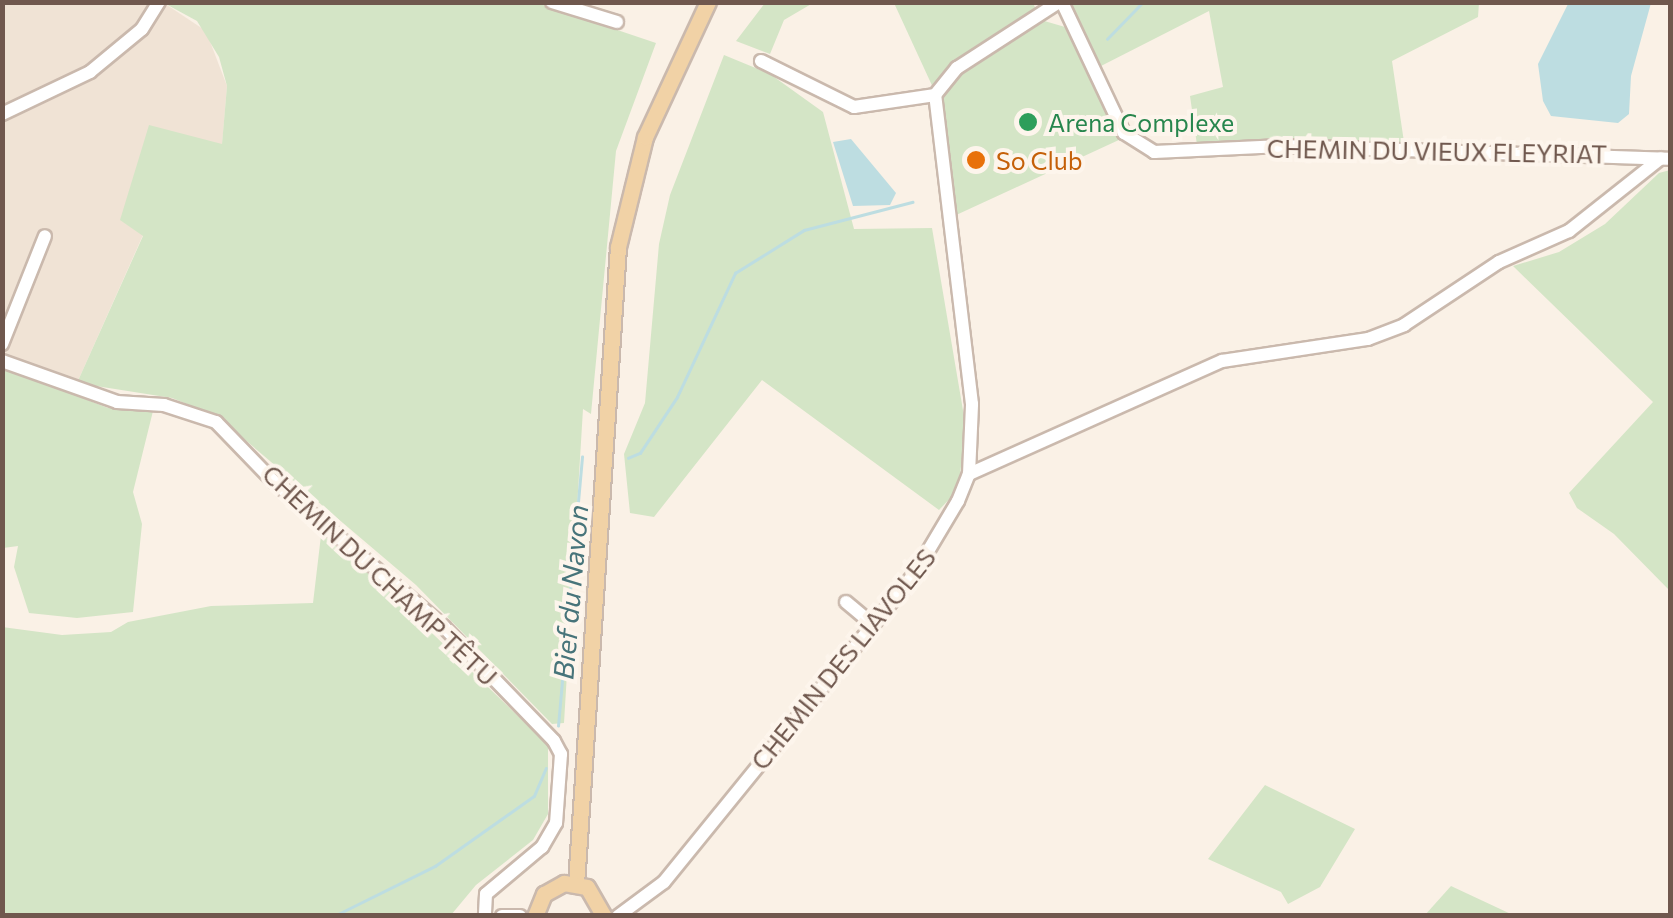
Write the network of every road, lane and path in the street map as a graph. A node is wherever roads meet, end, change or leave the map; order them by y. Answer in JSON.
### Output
{"nodes":[{"id":1,"x":160,"y":2,"type":"edge"},
{"id":2,"x":552,"y":2,"type":"edge"},
{"id":3,"x":708,"y":2,"type":"edge"},
{"id":4,"x":1060,"y":2,"type":"edge"},
{"id":5,"x":617,"y":22,"type":"dead end"},
{"id":6,"x":761,"y":61,"type":"dead end"},
{"id":7,"x":935,"y":95,"type":"junction"},
{"id":8,"x":2,"y":114,"type":"edge"},
{"id":9,"x":1666,"y":158,"type":"edge"},
{"id":10,"x":46,"y":236,"type":"dead end"},
{"id":11,"x":2,"y":344,"type":"edge"},
{"id":12,"x":2,"y":360,"type":"edge"},
{"id":13,"x":969,"y":474,"type":"junction"},
{"id":14,"x":846,"y":602,"type":"dead end"},
{"id":15,"x":872,"y":624,"type":"junction"},
{"id":16,"x":576,"y":884,"type":"junction"},
{"id":17,"x":485,"y":916,"type":"edge"},
{"id":18,"x":502,"y":916,"type":"edge"},
{"id":19,"x":520,"y":916,"type":"edge"},
{"id":20,"x":535,"y":916,"type":"edge"},
{"id":21,"x":604,"y":916,"type":"edge"},
{"id":22,"x":618,"y":916,"type":"edge"}],
"edges":[{"from":1,"to":8,"type":"street"},
{"from":2,"to":5,"type":"street"},
{"from":3,"to":16,"type":"main road"},
{"from":4,"to":7,"type":"street"},
{"from":4,"to":9,"type":"street","name":"CHEMIN DU VIEUX FLEYRIAT"},
{"from":6,"to":7,"type":"street"},
{"from":7,"to":13,"type":"street","name":"CHEMIN DES LIAVOLES"},
{"from":9,"to":13,"type":"street"},
{"from":10,"to":11,"type":"street"},
{"from":12,"to":17,"type":"street","name":"CHEMIN DU CHAMP TÊTU"},
{"from":13,"to":15,"type":"street","name":"CHEMIN DES LIAVOLES"},
{"from":14,"to":15,"type":"street"},
{"from":15,"to":22,"type":"street","name":"CHEMIN DES LIAVOLES"},
{"from":16,"to":20,"type":"main road"},
{"from":16,"to":21,"type":"main road"},
{"from":18,"to":19,"type":"street"}]}
